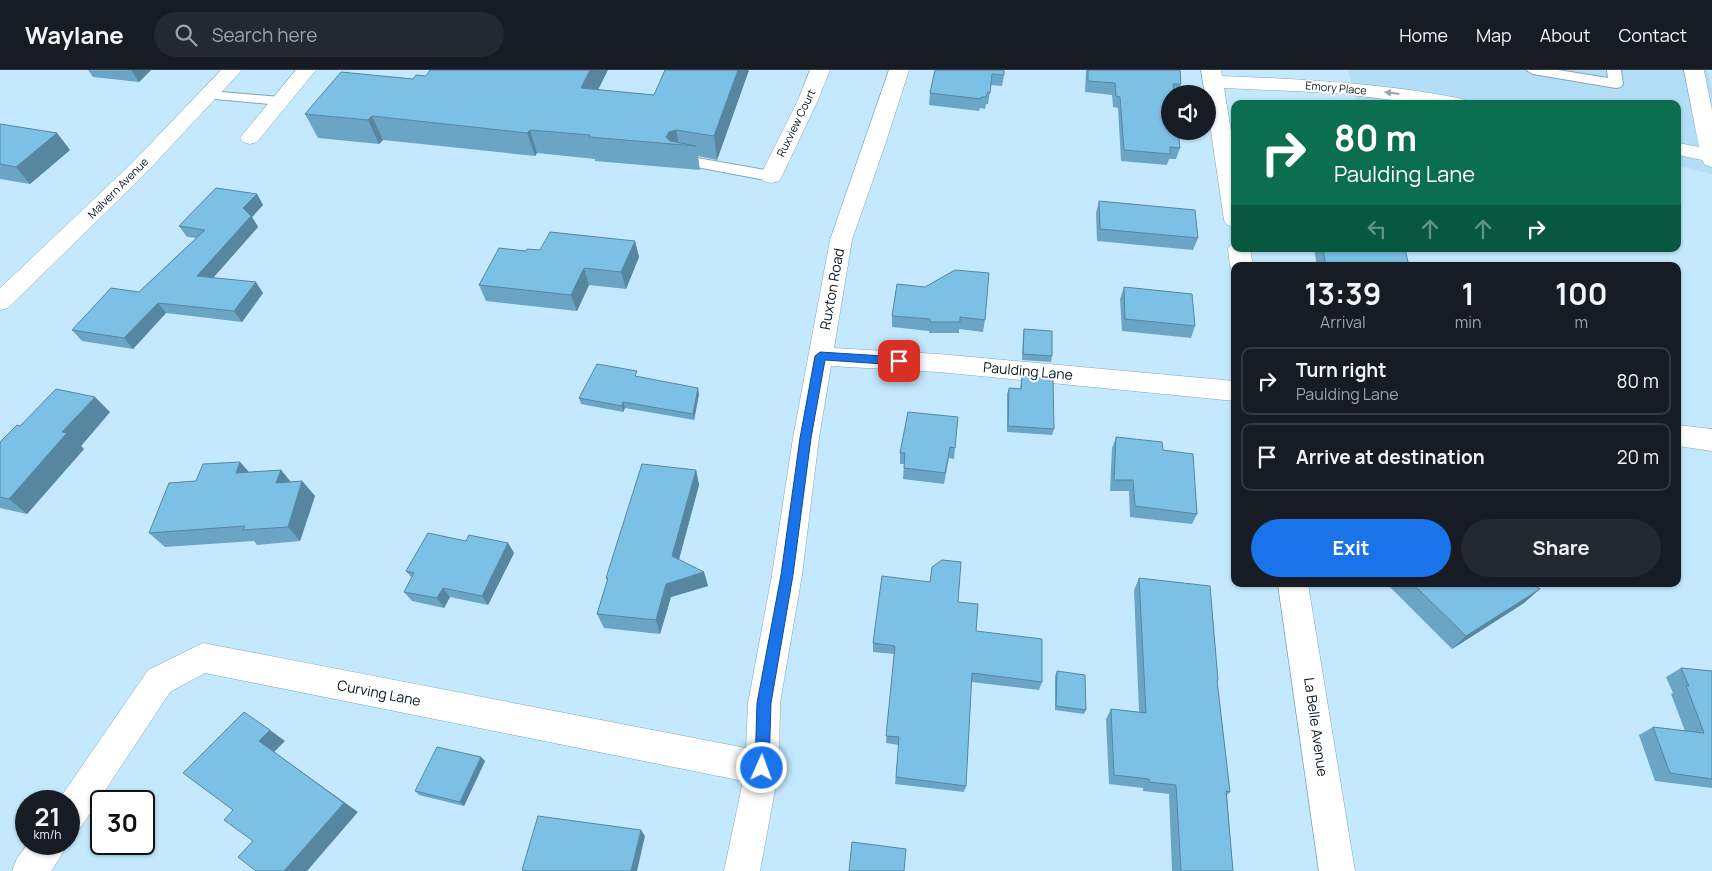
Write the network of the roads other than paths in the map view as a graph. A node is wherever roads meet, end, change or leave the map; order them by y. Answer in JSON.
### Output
{"nodes":[{"id":1,"x":232,"y":70,"type":"edge"},
{"id":2,"x":306,"y":70,"type":"edge"},
{"id":3,"x":820,"y":70,"type":"edge"},
{"id":4,"x":899,"y":70,"type":"edge"},
{"id":5,"x":1533,"y":70,"type":"edge"},
{"id":6,"x":1614,"y":70,"type":"edge"},
{"id":7,"x":1694,"y":70,"type":"edge"},
{"id":8,"x":1212,"y":76,"type":"edge"},
{"id":9,"x":209,"y":95,"type":"junction"},
{"id":10,"x":1440,"y":100,"type":"edge"},
{"id":11,"x":280,"y":101,"type":"junction"},
{"id":12,"x":250,"y":138,"type":"dead end"},
{"id":13,"x":1681,"y":150,"type":"edge"},
{"id":14,"x":1712,"y":156,"type":"edge"},
{"id":15,"x":680,"y":160,"type":"edge"},
{"id":16,"x":1712,"y":160,"type":"edge"},
{"id":17,"x":771,"y":176,"type":"joint"},
{"id":18,"x":1231,"y":195,"type":"edge"},
{"id":19,"x":0,"y":302,"type":"edge"},
{"id":20,"x":820,"y":356,"type":"junction"},
{"id":21,"x":1231,"y":391,"type":"edge"},
{"id":22,"x":1681,"y":436,"type":"edge"},
{"id":23,"x":1712,"y":440,"type":"edge"},
{"id":24,"x":1293,"y":587,"type":"edge"},
{"id":25,"x":762,"y":768,"type":"junction"},
{"id":26,"x":80,"y":799,"type":"edge"},
{"id":27,"x":41,"y":855,"type":"edge"},
{"id":28,"x":30,"y":871,"type":"edge"},
{"id":29,"x":742,"y":871,"type":"edge"},
{"id":30,"x":1337,"y":871,"type":"edge"}],
"edges":[{"from":1,"to":9,"type":"street","name":"Malvern Avenue"},
{"from":2,"to":11,"type":"street"},
{"from":3,"to":17,"type":"street","name":"Ruxview Court"},
{"from":4,"to":20,"type":"street","name":"Ruxton Road"},
{"from":5,"to":6,"type":"lane"},
{"from":7,"to":14,"type":"street"},
{"from":10,"to":8,"type":"street","name":"Emory Place","one_way":true},
{"from":8,"to":18,"type":"street"},
{"from":9,"to":11,"type":"lane"},
{"from":9,"to":19,"type":"street","name":"Malvern Avenue"},
{"from":11,"to":12,"type":"street"},
{"from":13,"to":14,"type":"street"},
{"from":14,"to":16,"type":"street"},
{"from":15,"to":17,"type":"lane"},
{"from":20,"to":21,"type":"street","name":"Paulding Lane"},
{"from":20,"to":25,"type":"street","name":"Ruxton Road"},
{"from":22,"to":23,"type":"street"},
{"from":24,"to":30,"type":"street","name":"La Belle Avenue"},
{"from":25,"to":26,"type":"street","name":"Curving Lane"},
{"from":25,"to":29,"type":"street","name":"Ruxton Road"},
{"from":27,"to":28,"type":"street"}]}
